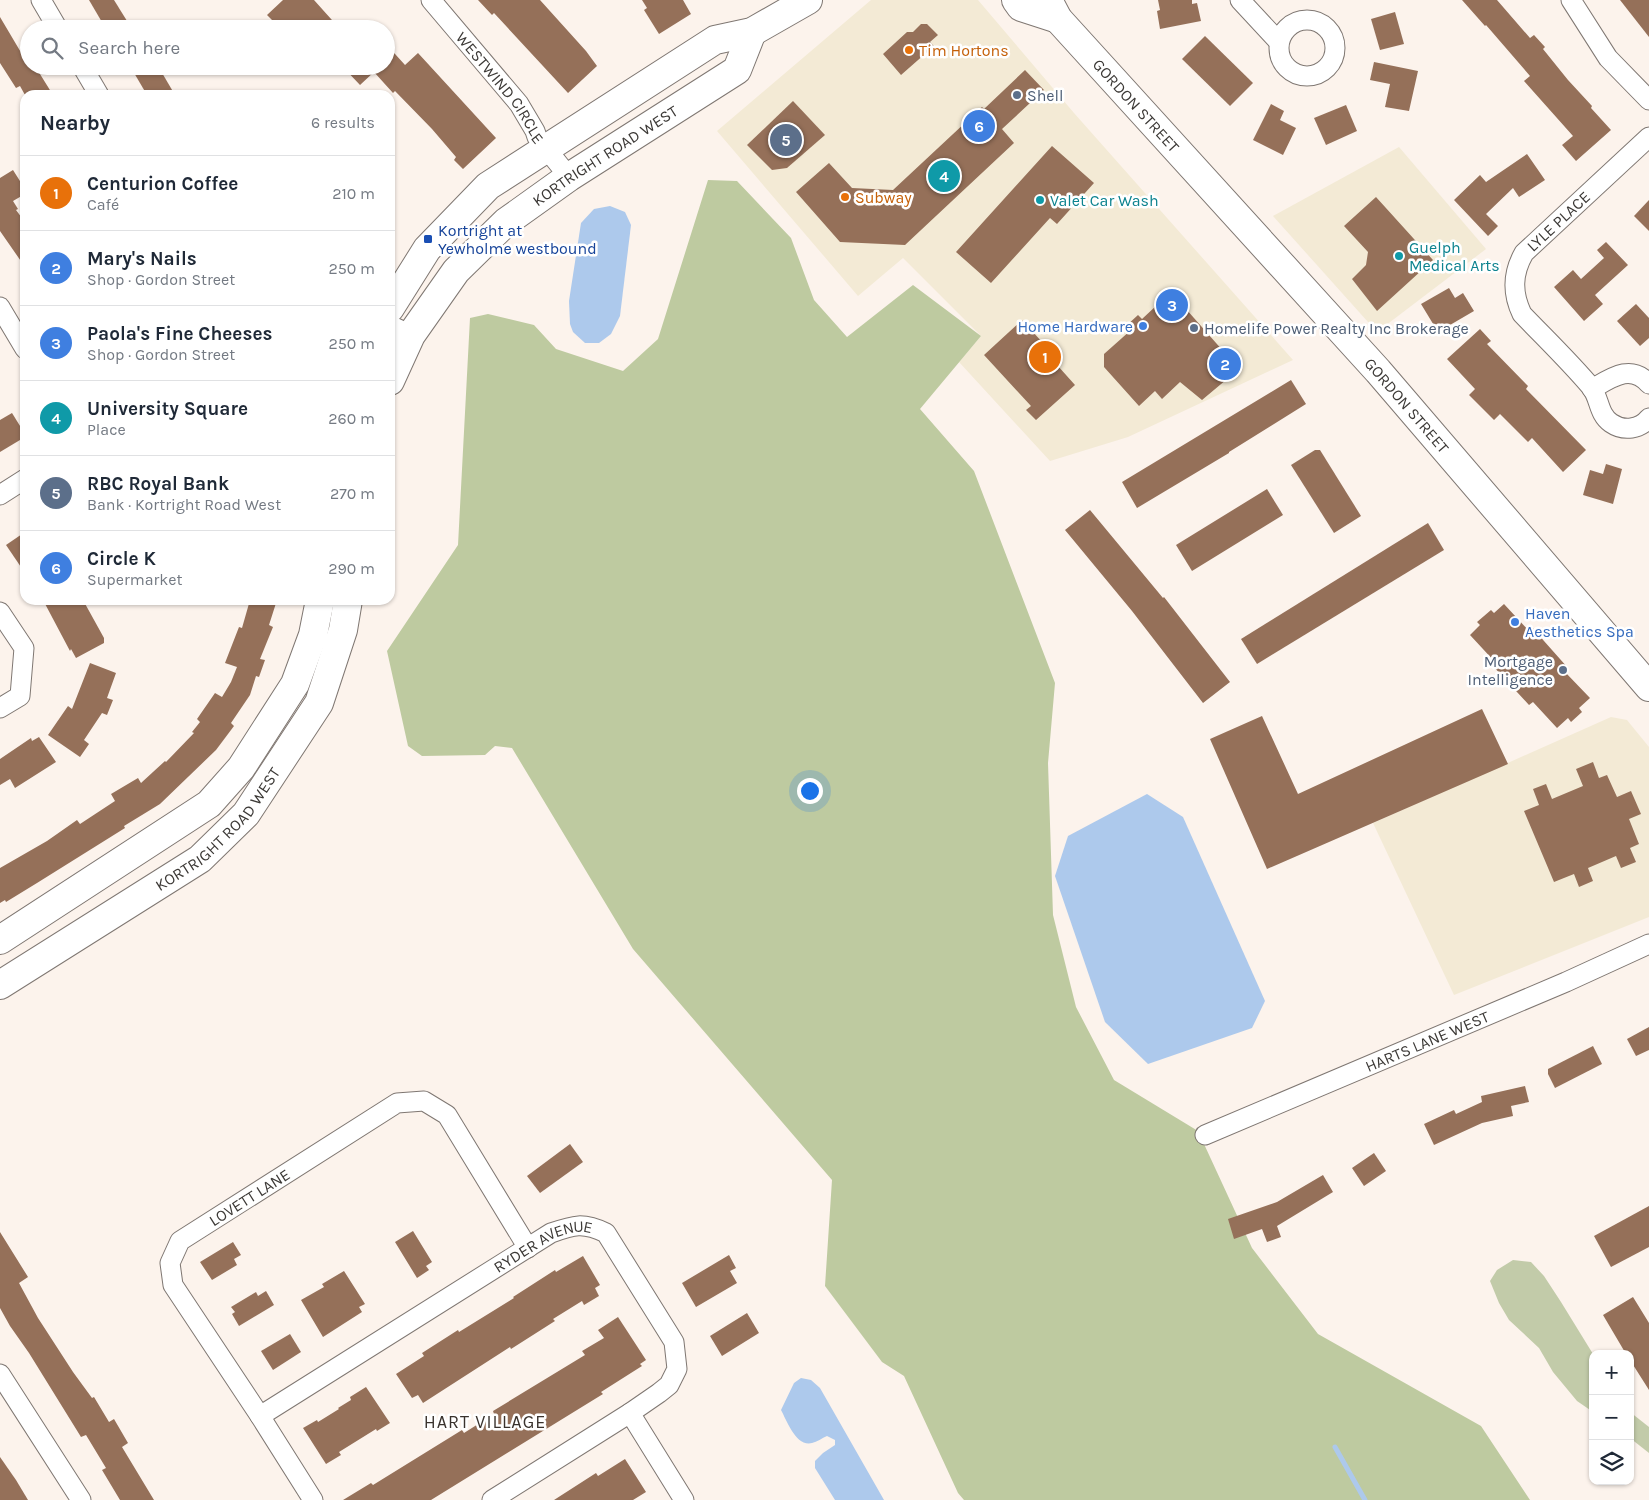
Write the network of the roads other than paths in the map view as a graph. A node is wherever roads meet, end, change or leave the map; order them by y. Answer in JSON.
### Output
{"nodes":[{"id":1,"x":41,"y":0,"type":"edge"},
{"id":2,"x":430,"y":0,"type":"edge"},
{"id":3,"x":808,"y":0,"type":"edge"},
{"id":4,"x":1016,"y":0,"type":"edge"},
{"id":5,"x":1240,"y":0,"type":"edge"},
{"id":6,"x":1570,"y":0,"type":"edge"},
{"id":7,"x":1053,"y":10,"type":"edge"},
{"id":8,"x":53,"y":20,"type":"edge"},
{"id":9,"x":752,"y":32,"type":"junction"},
{"id":10,"x":1280,"y":42,"type":"dead end"},
{"id":11,"x":87,"y":75,"type":"edge"},
{"id":12,"x":96,"y":90,"type":"edge"},
{"id":13,"x":1649,"y":100,"type":"edge"},
{"id":14,"x":1649,"y":137,"type":"edge"},
{"id":15,"x":547,"y":149,"type":"junction"},
{"id":16,"x":569,"y":177,"type":"junction"},
{"id":17,"x":395,"y":300,"type":"edge"},
{"id":18,"x":0,"y":308,"type":"edge"},
{"id":19,"x":400,"y":330,"type":"edge"},
{"id":20,"x":20,"y":341,"type":"edge"},
{"id":21,"x":395,"y":356,"type":"edge"},
{"id":22,"x":1649,"y":384,"type":"edge"},
{"id":23,"x":1592,"y":389,"type":"junction"},
{"id":24,"x":1649,"y":418,"type":"edge"},
{"id":25,"x":20,"y":482,"type":"edge"},
{"id":26,"x":0,"y":495,"type":"edge"},
{"id":27,"x":319,"y":605,"type":"edge"},
{"id":28,"x":347,"y":605,"type":"edge"},
{"id":29,"x":0,"y":612,"type":"edge"},
{"id":30,"x":1649,"y":687,"type":"edge"},
{"id":31,"x":0,"y":708,"type":"edge"},
{"id":32,"x":0,"y":940,"type":"edge"},
{"id":33,"x":1649,"y":944,"type":"edge"},
{"id":34,"x":0,"y":985,"type":"edge"},
{"id":35,"x":1205,"y":1135,"type":"dead end"},
{"id":36,"x":528,"y":1248,"type":"junction"},
{"id":37,"x":0,"y":1374,"type":"edge"},
{"id":38,"x":630,"y":1413,"type":"junction"},
{"id":39,"x":260,"y":1416,"type":"junction"},
{"id":40,"x":81,"y":1500,"type":"edge"},
{"id":41,"x":313,"y":1500,"type":"edge"},
{"id":42,"x":492,"y":1500,"type":"edge"},
{"id":43,"x":684,"y":1500,"type":"edge"}],
"edges":[{"from":1,"to":8,"type":"street"},
{"from":2,"to":15,"type":"street","name":"WESTWIND CIRCLE"},
{"from":3,"to":9,"type":"street"},
{"from":4,"to":7,"type":"street","name":"GORDON STREET"},
{"from":5,"to":10,"type":"street"},
{"from":6,"to":13,"type":"street"},
{"from":7,"to":30,"type":"street","name":"GORDON STREET"},
{"from":9,"to":15,"type":"street"},
{"from":9,"to":16,"type":"street","name":"KORTRIGHT ROAD WEST"},
{"from":11,"to":12,"type":"street"},
{"from":14,"to":23,"type":"street","name":"LYLE PLACE"},
{"from":15,"to":16,"type":"street","name":"WESTWIND CIRCLE"},
{"from":15,"to":17,"type":"street"},
{"from":16,"to":19,"type":"street","name":"KORTRIGHT ROAD WEST"},
{"from":18,"to":20,"type":"street"},
{"from":19,"to":21,"type":"street","name":"KORTRIGHT ROAD WEST"},
{"from":22,"to":23,"type":"street"},
{"from":23,"to":24,"type":"street","name":"LYLE PLACE"},
{"from":25,"to":26,"type":"street"},
{"from":27,"to":32,"type":"street","name":"KORTRIGHT ROAD WEST"},
{"from":28,"to":34,"type":"street","name":"KORTRIGHT ROAD WEST"},
{"from":29,"to":31,"type":"street"},
{"from":33,"to":35,"type":"street","name":"HARTS LANE WEST"},
{"from":36,"to":38,"type":"street","name":"RYDER AVENUE"},
{"from":36,"to":39,"type":"street","name":"RYDER AVENUE"},
{"from":36,"to":39,"type":"street","name":"LOVETT LANE"},
{"from":37,"to":40,"type":"street"},
{"from":38,"to":42,"type":"street","name":"RYDER AVENUE"},
{"from":38,"to":43,"type":"street"},
{"from":39,"to":41,"type":"street","name":"LOVETT LANE"}]}
